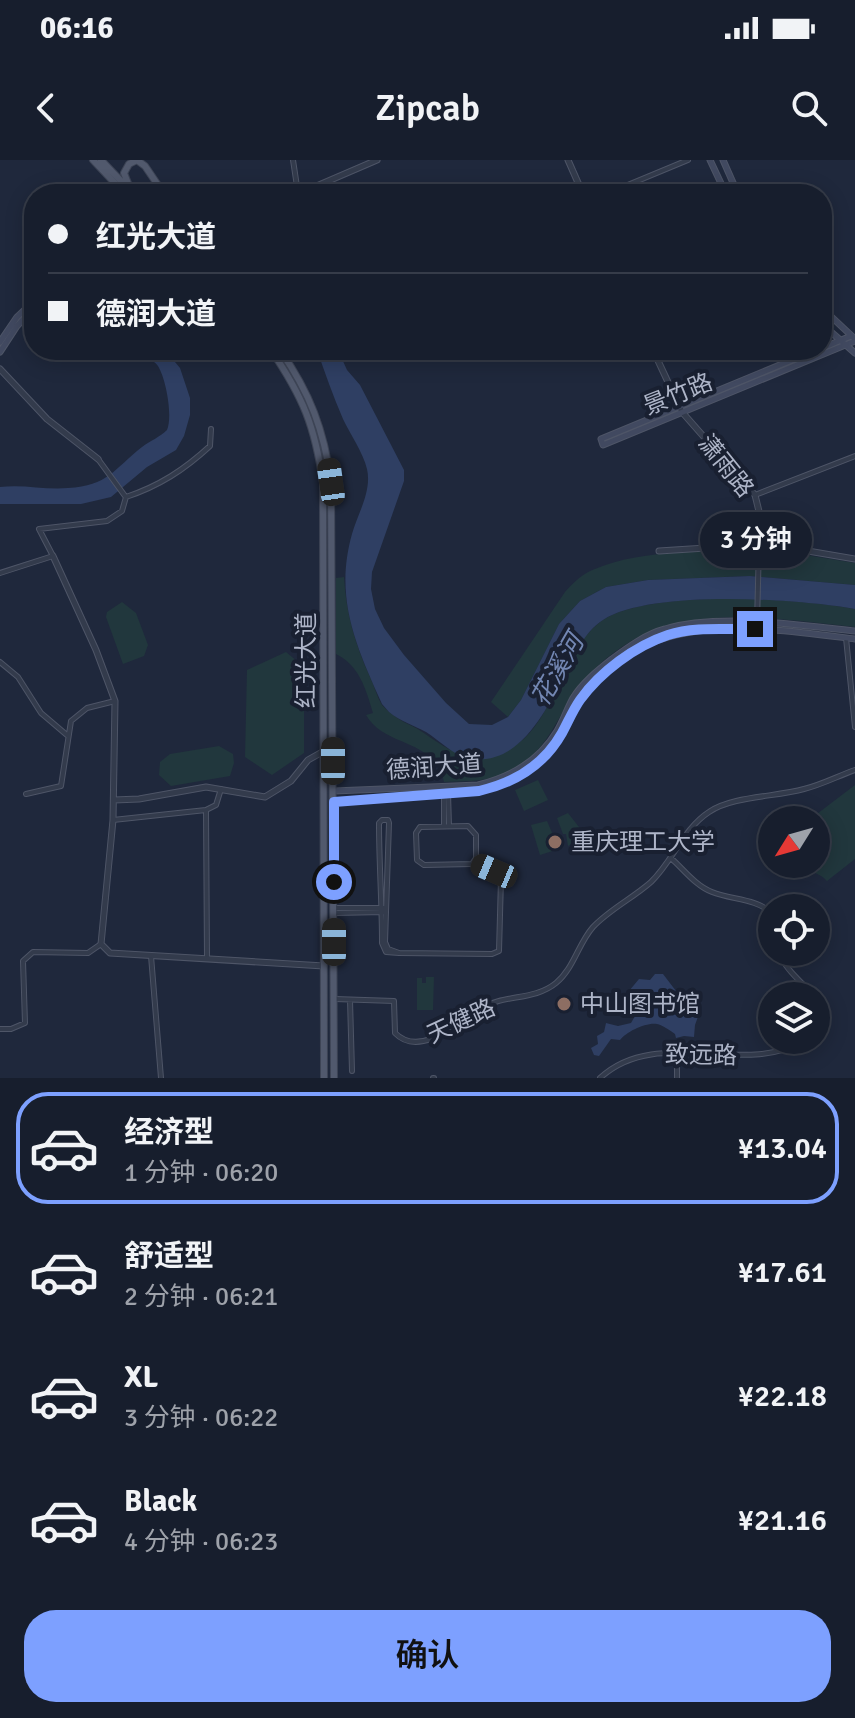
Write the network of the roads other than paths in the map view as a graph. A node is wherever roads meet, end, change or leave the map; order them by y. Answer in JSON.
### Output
{"nodes":[{"id":1,"x":93,"y":160,"type":"edge"},
{"id":2,"x":101,"y":160,"type":"edge"},
{"id":3,"x":144,"y":160,"type":"edge"},
{"id":4,"x":293,"y":160,"type":"edge"},
{"id":5,"x":377,"y":160,"type":"edge"},
{"id":6,"x":568,"y":160,"type":"edge"},
{"id":7,"x":688,"y":160,"type":"edge"},
{"id":8,"x":710,"y":160,"type":"edge"},
{"id":9,"x":723,"y":160,"type":"edge"},
{"id":10,"x":118,"y":184,"type":"edge"},
{"id":11,"x":120,"y":184,"type":"edge"},
{"id":12,"x":126,"y":184,"type":"edge"},
{"id":13,"x":158,"y":184,"type":"edge"},
{"id":14,"x":160,"y":184,"type":"edge"},
{"id":15,"x":297,"y":184,"type":"edge"},
{"id":16,"x":321,"y":184,"type":"edge"},
{"id":17,"x":579,"y":184,"type":"edge"},
{"id":18,"x":630,"y":184,"type":"edge"},
{"id":19,"x":721,"y":184,"type":"edge"},
{"id":20,"x":733,"y":184,"type":"edge"},
{"id":21,"x":24,"y":310,"type":"edge"},
{"id":22,"x":832,"y":318,"type":"edge"},
{"id":23,"x":24,"y":319,"type":"edge"},
{"id":24,"x":832,"y":335,"type":"edge"},
{"id":25,"x":854,"y":339,"type":"edge"},
{"id":26,"x":0,"y":342,"type":"edge"},
{"id":27,"x":843,"y":343,"type":"junction"},
{"id":28,"x":832,"y":345,"type":"edge"},
{"id":29,"x":832,"y":347,"type":"edge"},
{"id":30,"x":0,"y":352,"type":"edge"},
{"id":31,"x":855,"y":353,"type":"edge"},
{"id":32,"x":277,"y":360,"type":"edge"},
{"id":33,"x":286,"y":360,"type":"edge"},
{"id":34,"x":658,"y":360,"type":"edge"},
{"id":35,"x":793,"y":360,"type":"edge"},
{"id":36,"x":801,"y":360,"type":"edge"},
{"id":37,"x":0,"y":369,"type":"edge"},
{"id":38,"x":680,"y":409,"type":"junction"},
{"id":39,"x":211,"y":429,"type":"dead end"},
{"id":40,"x":602,"y":442,"type":"dead end"},
{"id":41,"x":855,"y":456,"type":"edge"},
{"id":42,"x":98,"y":459,"type":"joint"},
{"id":43,"x":755,"y":495,"type":"junction"},
{"id":44,"x":126,"y":497,"type":"junction"},
{"id":45,"x":767,"y":544,"type":"junction"},
{"id":46,"x":759,"y":545,"type":"junction"},
{"id":47,"x":659,"y":551,"type":"dead end"},
{"id":48,"x":53,"y":556,"type":"junction"},
{"id":49,"x":855,"y":559,"type":"edge"},
{"id":50,"x":0,"y":573,"type":"edge"},
{"id":51,"x":757,"y":622,"type":"junction"},
{"id":52,"x":855,"y":631,"type":"edge"},
{"id":53,"x":846,"y":638,"type":"junction"},
{"id":54,"x":855,"y":639,"type":"edge"},
{"id":55,"x":0,"y":662,"type":"edge"},
{"id":56,"x":115,"y":701,"type":"junction"},
{"id":57,"x":855,"y":727,"type":"edge"},
{"id":58,"x":68,"y":736,"type":"junction"},
{"id":59,"x":324,"y":751,"type":"junction"},
{"id":60,"x":855,"y":770,"type":"edge"},
{"id":61,"x":221,"y":789,"type":"junction"},
{"id":62,"x":334,"y":791,"type":"junction"},
{"id":63,"x":446,"y":793,"type":"junction"},
{"id":64,"x":26,"y":794,"type":"dead end"},
{"id":65,"x":114,"y":800,"type":"junction"},
{"id":66,"x":334,"y":802,"type":"junction"},
{"id":67,"x":206,"y":810,"type":"junction"},
{"id":68,"x":113,"y":820,"type":"junction"},
{"id":69,"x":446,"y":826,"type":"junction"},
{"id":70,"x":672,"y":858,"type":"junction"},
{"id":71,"x":474,"y":863,"type":"junction"},
{"id":72,"x":758,"y":903,"type":"edge"},
{"id":73,"x":334,"y":910,"type":"junction"},
{"id":74,"x":384,"y":910,"type":"junction"},
{"id":75,"x":101,"y":944,"type":"junction"},
{"id":76,"x":151,"y":956,"type":"junction"},
{"id":77,"x":207,"y":959,"type":"junction"},
{"id":78,"x":324,"y":966,"type":"junction"},
{"id":79,"x":786,"y":966,"type":"edge"},
{"id":80,"x":802,"y":982,"type":"edge"},
{"id":81,"x":335,"y":999,"type":"junction"},
{"id":82,"x":350,"y":1000,"type":"junction"},
{"id":83,"x":0,"y":1029,"type":"edge"},
{"id":84,"x":677,"y":1054,"type":"junction"},
{"id":85,"x":769,"y":1054,"type":"edge"},
{"id":86,"x":352,"y":1071,"type":"dead end"},
{"id":87,"x":161,"y":1078,"type":"edge"},
{"id":88,"x":324,"y":1078,"type":"edge"},
{"id":89,"x":334,"y":1078,"type":"edge"},
{"id":90,"x":600,"y":1078,"type":"edge"},
{"id":91,"x":677,"y":1078,"type":"edge"}],
"edges":[{"from":1,"to":10,"type":"main road"},
{"from":2,"to":11,"type":"main road"},
{"from":3,"to":14,"type":"main road"},
{"from":4,"to":15,"type":"street"},
{"from":5,"to":16,"type":"street"},
{"from":6,"to":17,"type":"street"},
{"from":7,"to":18,"type":"street"},
{"from":8,"to":19,"type":"main road"},
{"from":9,"to":20,"type":"main road"},
{"from":12,"to":13,"type":"main road"},
{"from":21,"to":26,"type":"main road"},
{"from":22,"to":25,"type":"main road"},
{"from":23,"to":30,"type":"main road"},
{"from":24,"to":27,"type":"main road"},
{"from":25,"to":27,"type":"main road","name":"景竹路"},
{"from":27,"to":28,"type":"main road","name":"景竹路"},
{"from":27,"to":29,"type":"main road","name":"景竹路"},
{"from":27,"to":31,"type":"main road"},
{"from":32,"to":59,"type":"main road","name":"红光大道"},
{"from":33,"to":62,"type":"main road","name":"红光大道"},
{"from":34,"to":38,"type":"street","name":"潇雨路"},
{"from":35,"to":38,"type":"main road","name":"景竹路"},
{"from":36,"to":38,"type":"main road","name":"景竹路"},
{"from":37,"to":42,"type":"street"},
{"from":38,"to":40,"type":"main road","name":"景竹路"},
{"from":38,"to":43,"type":"street","name":"潇雨路"},
{"from":39,"to":44,"type":"street"},
{"from":41,"to":43,"type":"street"},
{"from":42,"to":44,"type":"street"},
{"from":43,"to":45,"type":"street","name":"潇雨路"},
{"from":44,"to":48,"type":"street"},
{"from":45,"to":46,"type":"street"},
{"from":45,"to":49,"type":"street"},
{"from":46,"to":47,"type":"street"},
{"from":46,"to":51,"type":"street"},
{"from":48,"to":50,"type":"street"},
{"from":48,"to":56,"type":"street"},
{"from":51,"to":52,"type":"main road","name":"德润大道"},
{"from":51,"to":62,"type":"main road","name":"德润大道"},
{"from":53,"to":54,"type":"main road","name":"德润大道"},
{"from":53,"to":57,"type":"street"},
{"from":53,"to":63,"type":"main road","name":"德润大道"},
{"from":55,"to":58,"type":"street"},
{"from":56,"to":58,"type":"street"},
{"from":56,"to":65,"type":"street"},
{"from":58,"to":64,"type":"street"},
{"from":59,"to":61,"type":"street"},
{"from":59,"to":78,"type":"main road","name":"红光大道"},
{"from":60,"to":70,"type":"street","name":"天健路"},
{"from":61,"to":65,"type":"street"},
{"from":61,"to":67,"type":"street"},
{"from":62,"to":66,"type":"main road","name":"红光大道"},
{"from":63,"to":66,"type":"main road","name":"德润大道"},
{"from":63,"to":69,"type":"street"},
{"from":65,"to":68,"type":"street"},
{"from":66,"to":73,"type":"main road","name":"红光大道"},
{"from":67,"to":68,"type":"street"},
{"from":67,"to":77,"type":"street"},
{"from":68,"to":75,"type":"street"},
{"from":69,"to":71,"type":"street"},
{"from":69,"to":71,"type":"street"},
{"from":70,"to":72,"type":"street"},
{"from":70,"to":82,"type":"street","name":"天健路"},
{"from":71,"to":74,"type":"street"},
{"from":73,"to":74,"type":"street"},
{"from":73,"to":81,"type":"main road","name":"红光大道"},
{"from":74,"to":74,"type":"street"},
{"from":75,"to":76,"type":"street"},
{"from":75,"to":83,"type":"street"},
{"from":76,"to":77,"type":"street"},
{"from":76,"to":87,"type":"street"},
{"from":77,"to":78,"type":"street"},
{"from":78,"to":88,"type":"main road","name":"红光大道"},
{"from":79,"to":80,"type":"street"},
{"from":81,"to":82,"type":"street"},
{"from":81,"to":89,"type":"main road","name":"红光大道"},
{"from":82,"to":86,"type":"street"},
{"from":84,"to":85,"type":"street","name":"致远路"},
{"from":84,"to":90,"type":"street","name":"致远路"},
{"from":84,"to":91,"type":"street"}]}
